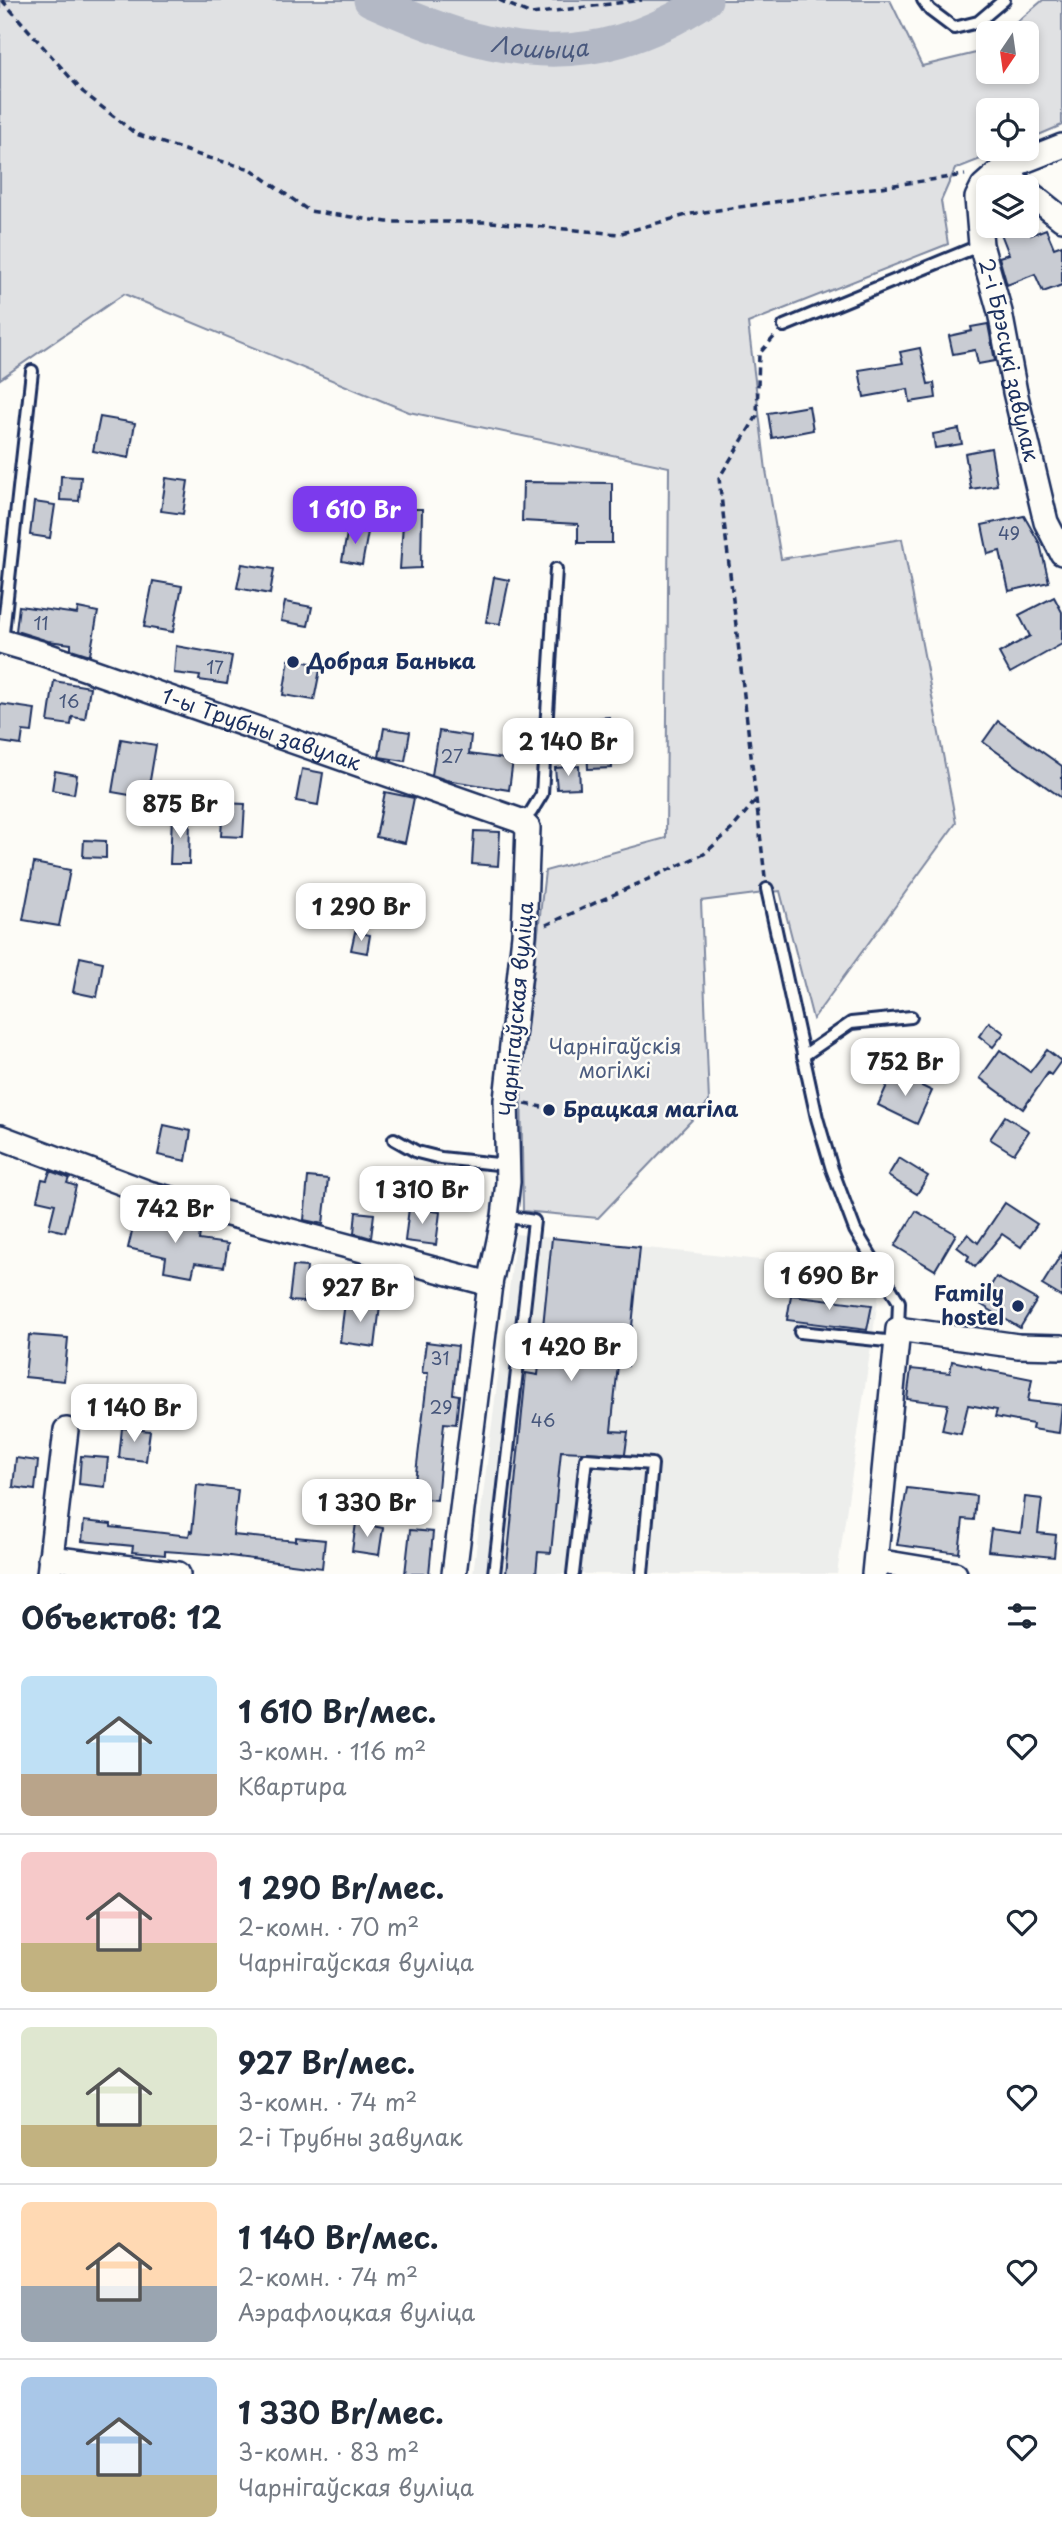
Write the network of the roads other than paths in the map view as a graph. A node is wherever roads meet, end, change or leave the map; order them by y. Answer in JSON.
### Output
{"nodes":[{"id":1,"x":923,"y":0,"type":"edge"},
{"id":2,"x":1004,"y":0,"type":"edge"},
{"id":3,"x":1062,"y":146,"type":"edge"},
{"id":4,"x":1001,"y":170,"type":"junction"},
{"id":5,"x":1007,"y":175,"type":"edge"},
{"id":6,"x":1039,"y":201,"type":"edge"},
{"id":7,"x":1062,"y":219,"type":"edge"},
{"id":8,"x":981,"y":245,"type":"junction"},
{"id":9,"x":784,"y":326,"type":"road end"},
{"id":10,"x":32,"y":371,"type":"dead end"},
{"id":11,"x":1062,"y":554,"type":"edge"},
{"id":12,"x":556,"y":569,"type":"dead end"},
{"id":13,"x":1,"y":641,"type":"edge"},
{"id":14,"x":521,"y":821,"type":"junction"},
{"id":15,"x":766,"y":889,"type":"road end"},
{"id":16,"x":911,"y":1017,"type":"dead end"},
{"id":17,"x":803,"y":1056,"type":"junction"},
{"id":18,"x":0,"y":1137,"type":"edge"},
{"id":19,"x":394,"y":1139,"type":"dead end"},
{"id":20,"x":507,"y":1165,"type":"junction"},
{"id":21,"x":504,"y":1216,"type":"junction"},
{"id":22,"x":490,"y":1284,"type":"junction"},
{"id":23,"x":800,"y":1332,"type":"dead end"},
{"id":24,"x":897,"y":1335,"type":"junction"},
{"id":25,"x":1062,"y":1348,"type":"edge"},
{"id":26,"x":66,"y":1430,"type":"dead end"},
{"id":27,"x":50,"y":1566,"type":"edge"},
{"id":28,"x":875,"y":1568,"type":"edge"},
{"id":29,"x":178,"y":1574,"type":"edge"},
{"id":30,"x":454,"y":1574,"type":"edge"},
{"id":31,"x":494,"y":1574,"type":"edge"},
{"id":32,"x":573,"y":1574,"type":"edge"},
{"id":33,"x":642,"y":1574,"type":"edge"},
{"id":34,"x":956,"y":1574,"type":"edge"}],
"edges":[{"from":1,"to":2,"type":"lane"},
{"from":3,"to":4,"type":"street"},
{"from":4,"to":5,"type":"street"},
{"from":4,"to":8,"type":"street","name":"2-і Брэсцкі завулак"},
{"from":6,"to":7,"type":"street"},
{"from":8,"to":9,"type":"lane"},
{"from":8,"to":11,"type":"street","name":"2-і Брэсцкі завулак"},
{"from":10,"to":13,"type":"lane"},
{"from":12,"to":14,"type":"lane"},
{"from":13,"to":14,"type":"street","name":"1-ы Трубны завулак"},
{"from":14,"to":20,"type":"street","name":"Чарнігаўская вуліца"},
{"from":15,"to":17,"type":"lane"},
{"from":16,"to":17,"type":"lane"},
{"from":17,"to":24,"type":"lane"},
{"from":18,"to":22,"type":"street"},
{"from":19,"to":20,"type":"lane"},
{"from":20,"to":21,"type":"street","name":"Чарнігаўская вуліца"},
{"from":21,"to":22,"type":"street","name":"Чарнігаўская вуліца"},
{"from":21,"to":31,"type":"lane"},
{"from":22,"to":30,"type":"street","name":"Чарнігаўская вуліца"},
{"from":23,"to":24,"type":"lane"},
{"from":24,"to":25,"type":"street"},
{"from":24,"to":28,"type":"street"},
{"from":26,"to":27,"type":"street"},
{"from":27,"to":29,"type":"street"},
{"from":28,"to":34,"type":"street"},
{"from":32,"to":33,"type":"lane"}]}
